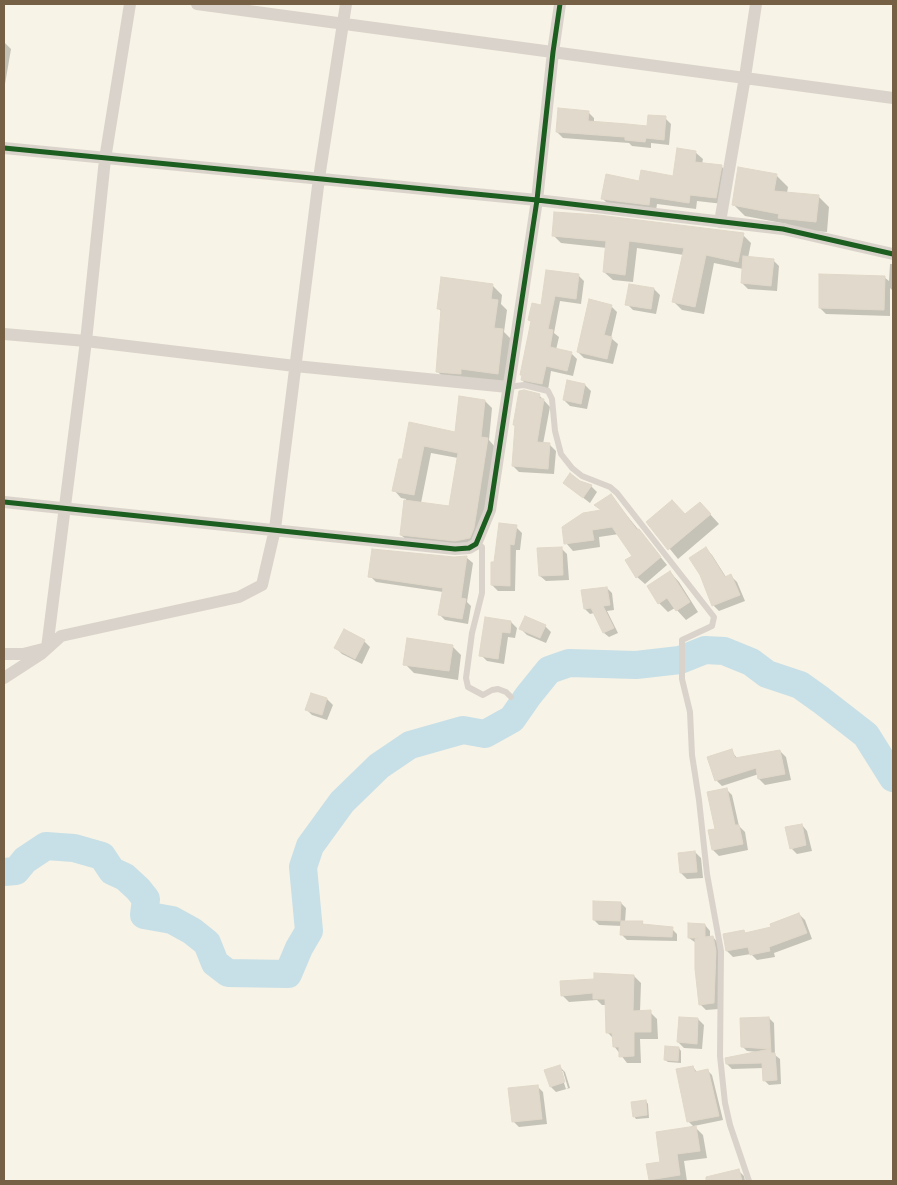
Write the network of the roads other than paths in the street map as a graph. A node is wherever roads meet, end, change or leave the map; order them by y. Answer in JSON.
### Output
{"nodes":[{"id":1,"x":130,"y":4,"type":"edge"},
{"id":2,"x":197,"y":4,"type":"edge"},
{"id":3,"x":346,"y":4,"type":"edge"},
{"id":4,"x":560,"y":4,"type":"edge"},
{"id":5,"x":756,"y":4,"type":"edge"},
{"id":6,"x":342,"y":24,"type":"junction"},
{"id":7,"x":553,"y":52,"type":"junction"},
{"id":8,"x":745,"y":77,"type":"junction"},
{"id":9,"x":893,"y":98,"type":"edge"},
{"id":10,"x":4,"y":148,"type":"edge"},
{"id":11,"x":105,"y":159,"type":"junction"},
{"id":12,"x":320,"y":178,"type":"junction"},
{"id":13,"x":537,"y":200,"type":"junction"},
{"id":14,"x":720,"y":222,"type":"junction"},
{"id":15,"x":893,"y":254,"type":"edge"},
{"id":16,"x":4,"y":334,"type":"edge"},
{"id":17,"x":86,"y":341,"type":"junction"},
{"id":18,"x":295,"y":366,"type":"junction"},
{"id":19,"x":508,"y":387,"type":"junction"},
{"id":20,"x":4,"y":502,"type":"edge"},
{"id":21,"x":64,"y":508,"type":"junction"},
{"id":22,"x":274,"y":531,"type":"junction"},
{"id":23,"x":476,"y":544,"type":"junction"},
{"id":24,"x":47,"y":648,"type":"junction"},
{"id":25,"x":4,"y":654,"type":"edge"},
{"id":26,"x":4,"y":678,"type":"edge"},
{"id":27,"x":512,"y":697,"type":"dead end"},
{"id":28,"x":749,"y":1181,"type":"edge"}],
"edges":[{"from":1,"to":11,"type":"street"},
{"from":2,"to":6,"type":"street"},
{"from":3,"to":6,"type":"street"},
{"from":4,"to":7,"type":"street"},
{"from":5,"to":8,"type":"street"},
{"from":6,"to":7,"type":"street"},
{"from":6,"to":12,"type":"street"},
{"from":7,"to":8,"type":"street"},
{"from":7,"to":13,"type":"street"},
{"from":8,"to":9,"type":"street"},
{"from":8,"to":14,"type":"street"},
{"from":10,"to":11,"type":"street"},
{"from":11,"to":12,"type":"street"},
{"from":11,"to":17,"type":"street"},
{"from":12,"to":13,"type":"street"},
{"from":12,"to":18,"type":"street"},
{"from":13,"to":14,"type":"street"},
{"from":13,"to":19,"type":"street"},
{"from":14,"to":15,"type":"street"},
{"from":16,"to":17,"type":"street"},
{"from":17,"to":18,"type":"street"},
{"from":17,"to":21,"type":"street"},
{"from":18,"to":19,"type":"street"},
{"from":18,"to":22,"type":"street"},
{"from":19,"to":23,"type":"street"},
{"from":19,"to":28,"type":"lane"},
{"from":20,"to":21,"type":"street"},
{"from":21,"to":22,"type":"street"},
{"from":21,"to":24,"type":"street"},
{"from":22,"to":23,"type":"street"},
{"from":22,"to":24,"type":"street"},
{"from":23,"to":27,"type":"lane"},
{"from":24,"to":25,"type":"street"},
{"from":24,"to":26,"type":"street"}]}
